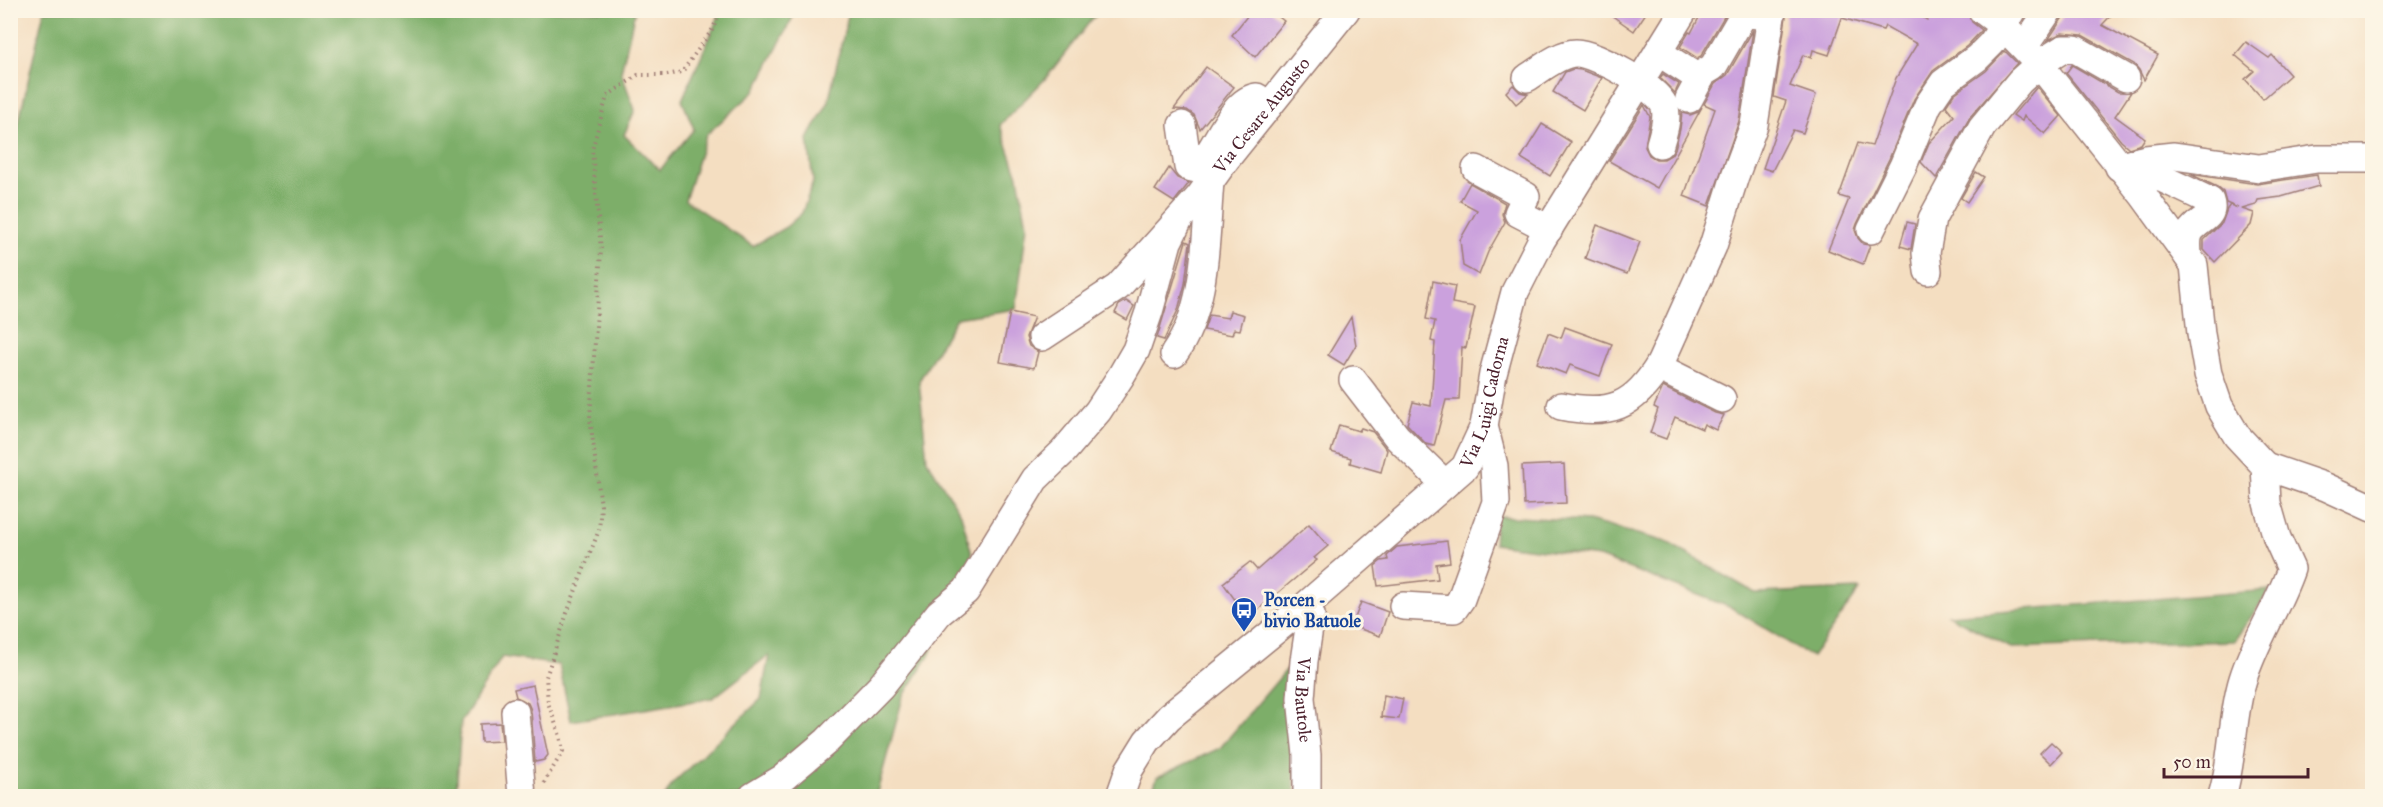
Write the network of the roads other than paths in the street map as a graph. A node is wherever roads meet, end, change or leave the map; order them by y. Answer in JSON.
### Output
{"nodes":[{"id":1,"x":1346,"y":10,"type":"edge"},
{"id":2,"x":1684,"y":10,"type":"edge"},
{"id":3,"x":2049,"y":10,"type":"edge"},
{"id":4,"x":1772,"y":14,"type":"edge"},
{"id":5,"x":1999,"y":16,"type":"edge"},
{"id":6,"x":1658,"y":52,"type":"junction"},
{"id":7,"x":2032,"y":56,"type":"junction"},
{"id":8,"x":1527,"y":78,"type":"dead end"},
{"id":9,"x":2126,"y":78,"type":"dead end"},
{"id":10,"x":1640,"y":82,"type":"junction"},
{"id":11,"x":1269,"y":106,"type":"junction"},
{"id":12,"x":1182,"y":125,"type":"dead end"},
{"id":13,"x":1660,"y":144,"type":"dead end"},
{"id":14,"x":2373,"y":159,"type":"edge"},
{"id":15,"x":2129,"y":164,"type":"junction"},
{"id":16,"x":1476,"y":169,"type":"dead end"},
{"id":17,"x":1210,"y":182,"type":"junction"},
{"id":18,"x":1179,"y":220,"type":"junction"},
{"id":19,"x":1549,"y":229,"type":"junction"},
{"id":20,"x":1871,"y":230,"type":"dead end"},
{"id":21,"x":2188,"y":257,"type":"junction"},
{"id":22,"x":1928,"y":271,"type":"dead end"},
{"id":23,"x":1042,"y":337,"type":"dead end"},
{"id":24,"x":1174,"y":354,"type":"dead end"},
{"id":25,"x":1660,"y":364,"type":"junction"},
{"id":26,"x":1353,"y":380,"type":"dead end"},
{"id":27,"x":1722,"y":399,"type":"dead end"},
{"id":28,"x":1561,"y":406,"type":"dead end"},
{"id":29,"x":1484,"y":426,"type":"junction"},
{"id":30,"x":2265,"y":466,"type":"junction"},
{"id":31,"x":1445,"y":484,"type":"junction"},
{"id":32,"x":2373,"y":508,"type":"edge"},
{"id":33,"x":1403,"y":606,"type":"dead end"},
{"id":34,"x":1304,"y":607,"type":"junction"},
{"id":35,"x":515,"y":712,"type":"dead end"},
{"id":36,"x":531,"y":794,"type":"edge"},
{"id":37,"x":753,"y":796,"type":"edge"},
{"id":38,"x":1120,"y":796,"type":"edge"},
{"id":39,"x":1307,"y":796,"type":"edge"},
{"id":40,"x":2223,"y":796,"type":"edge"}],
"edges":[{"from":1,"to":11,"type":"street","name":"Via Cesare Augusto"},
{"from":2,"to":6,"type":"street","name":"Via Luigi Cadorna"},
{"from":3,"to":7,"type":"street"},
{"from":4,"to":6,"type":"street"},
{"from":4,"to":25,"type":"street"},
{"from":5,"to":7,"type":"street"},
{"from":5,"to":20,"type":"street"},
{"from":6,"to":10,"type":"street","name":"Via Luigi Cadorna"},
{"from":7,"to":9,"type":"street"},
{"from":7,"to":15,"type":"street"},
{"from":7,"to":22,"type":"street"},
{"from":8,"to":10,"type":"street"},
{"from":10,"to":13,"type":"street"},
{"from":10,"to":19,"type":"street","name":"Via Luigi Cadorna"},
{"from":11,"to":12,"type":"street"},
{"from":11,"to":17,"type":"street","name":"Via Cesare Augusto"},
{"from":14,"to":15,"type":"street"},
{"from":15,"to":21,"type":"street"},
{"from":15,"to":21,"type":"street"},
{"from":16,"to":19,"type":"street"},
{"from":17,"to":18,"type":"street","name":"Via Cesare Augusto"},
{"from":17,"to":24,"type":"street"},
{"from":18,"to":23,"type":"street"},
{"from":18,"to":37,"type":"street"},
{"from":19,"to":29,"type":"street","name":"Via Luigi Cadorna"},
{"from":21,"to":30,"type":"street"},
{"from":25,"to":27,"type":"street"},
{"from":25,"to":28,"type":"street"},
{"from":26,"to":31,"type":"street"},
{"from":29,"to":31,"type":"street","name":"Via Luigi Cadorna"},
{"from":29,"to":33,"type":"street"},
{"from":30,"to":32,"type":"street"},
{"from":30,"to":40,"type":"street"},
{"from":31,"to":34,"type":"street","name":"Via Luigi Cadorna"},
{"from":34,"to":38,"type":"street","name":"Via Luigi Cadorna"},
{"from":34,"to":39,"type":"street","name":"Via Bautole"},
{"from":35,"to":36,"type":"street"}]}
